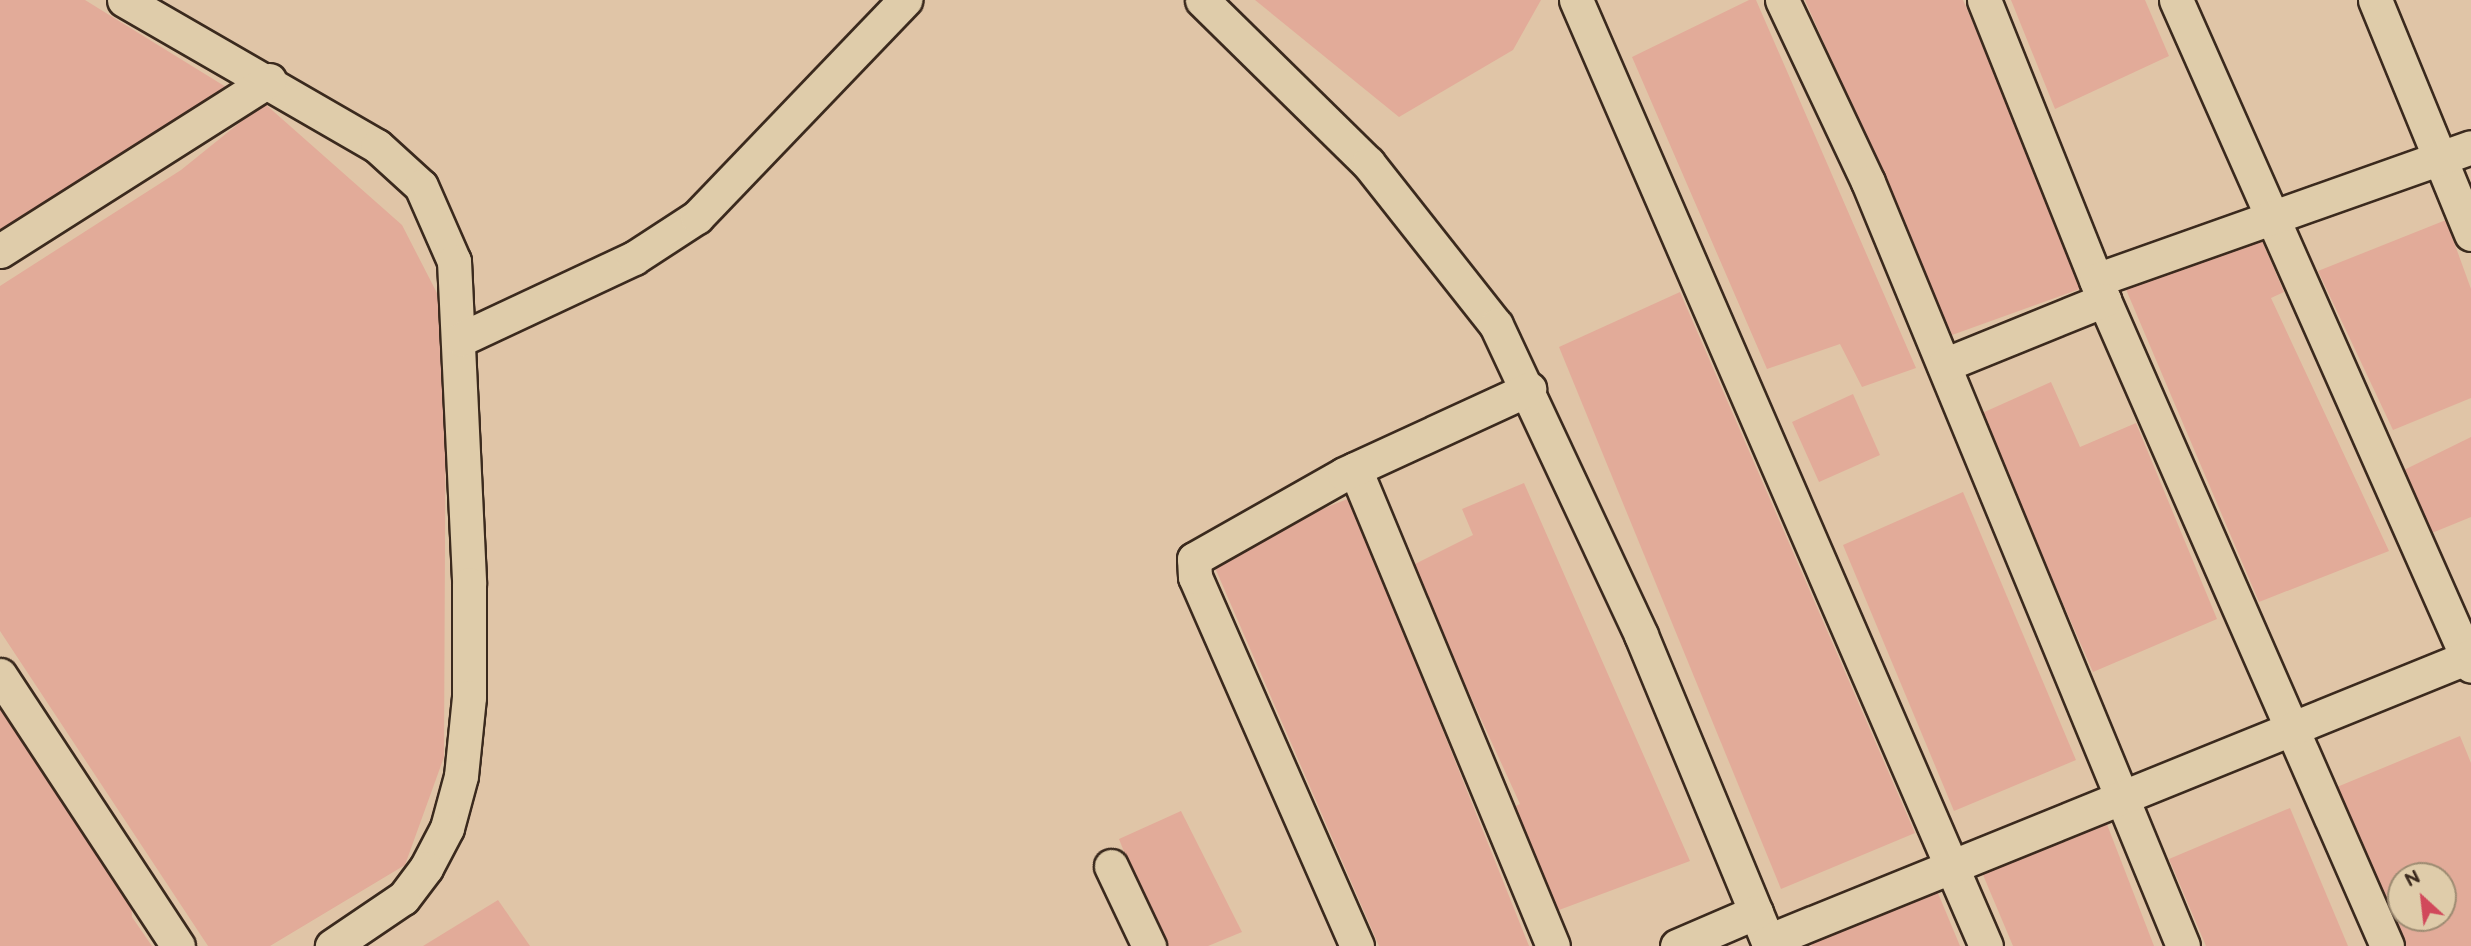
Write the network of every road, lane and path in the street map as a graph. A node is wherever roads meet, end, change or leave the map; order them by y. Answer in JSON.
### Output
{"nodes":[{"id":1,"x":124,"y":0,"type":"edge"},
{"id":2,"x":905,"y":0,"type":"edge"},
{"id":3,"x":1202,"y":0,"type":"edge"},
{"id":4,"x":1576,"y":0,"type":"edge"},
{"id":5,"x":1782,"y":0,"type":"edge"},
{"id":6,"x":1984,"y":0,"type":"edge"},
{"id":7,"x":2176,"y":0,"type":"edge"},
{"id":8,"x":2375,"y":0,"type":"edge"},
{"id":9,"x":269,"y":80,"type":"junction"},
{"id":10,"x":2471,"y":147,"type":"edge"},
{"id":11,"x":2439,"y":161,"type":"junction"},
{"id":12,"x":2272,"y":216,"type":"junction"},
{"id":13,"x":2471,"y":234,"type":"edge"},
{"id":14,"x":0,"y":251,"type":"edge"},
{"id":15,"x":2100,"y":290,"type":"junction"},
{"id":16,"x":461,"y":339,"type":"junction"},
{"id":17,"x":1944,"y":365,"type":"junction"},
{"id":18,"x":1529,"y":389,"type":"junction"},
{"id":19,"x":1355,"y":469,"type":"junction"},
{"id":20,"x":2470,"y":660,"type":"edge"},
{"id":21,"x":0,"y":675,"type":"edge"},
{"id":22,"x":2295,"y":730,"type":"junction"},
{"id":23,"x":2118,"y":797,"type":"junction"},
{"id":24,"x":1111,"y":866,"type":"dead end"},
{"id":25,"x":1952,"y":867,"type":"junction"},
{"id":26,"x":1765,"y":933,"type":"edge"},
{"id":27,"x":178,"y":946,"type":"edge"},
{"id":28,"x":332,"y":946,"type":"edge"},
{"id":29,"x":1149,"y":946,"type":"edge"},
{"id":30,"x":1357,"y":946,"type":"edge"},
{"id":31,"x":1553,"y":946,"type":"edge"},
{"id":32,"x":1677,"y":946,"type":"edge"},
{"id":33,"x":1986,"y":946,"type":"edge"},
{"id":34,"x":2183,"y":946,"type":"edge"},
{"id":35,"x":2387,"y":946,"type":"edge"}],
"edges":[{"from":1,"to":9,"type":"street"},
{"from":2,"to":16,"type":"street"},
{"from":3,"to":18,"type":"street"},
{"from":4,"to":25,"type":"street"},
{"from":5,"to":17,"type":"street"},
{"from":6,"to":15,"type":"street"},
{"from":7,"to":12,"type":"street"},
{"from":8,"to":11,"type":"street"},
{"from":9,"to":14,"type":"street"},
{"from":9,"to":16,"type":"street"},
{"from":10,"to":11,"type":"street"},
{"from":11,"to":12,"type":"street"},
{"from":11,"to":13,"type":"street"},
{"from":12,"to":15,"type":"street"},
{"from":12,"to":20,"type":"street"},
{"from":15,"to":17,"type":"street"},
{"from":15,"to":22,"type":"street"},
{"from":16,"to":28,"type":"street"},
{"from":17,"to":23,"type":"street"},
{"from":18,"to":19,"type":"street"},
{"from":18,"to":26,"type":"street"},
{"from":19,"to":30,"type":"street"},
{"from":19,"to":31,"type":"street"},
{"from":20,"to":22,"type":"street"},
{"from":21,"to":27,"type":"street"},
{"from":22,"to":23,"type":"street"},
{"from":22,"to":35,"type":"street"},
{"from":23,"to":25,"type":"street"},
{"from":23,"to":34,"type":"street"},
{"from":24,"to":29,"type":"street"},
{"from":25,"to":26,"type":"street"},
{"from":25,"to":33,"type":"street"},
{"from":26,"to":32,"type":"street"}]}
